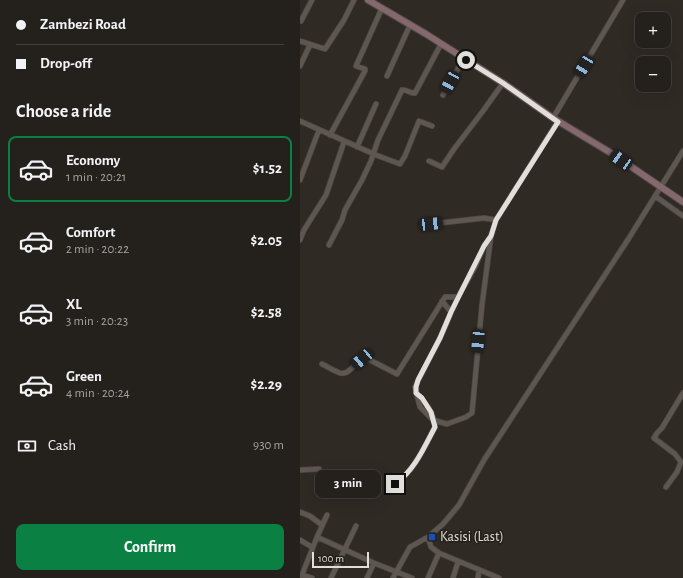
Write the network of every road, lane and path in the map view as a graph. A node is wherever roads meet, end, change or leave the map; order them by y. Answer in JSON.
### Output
{"nodes":[{"id":1,"x":312,"y":0,"type":"edge"},
{"id":2,"x":354,"y":0,"type":"edge"},
{"id":3,"x":368,"y":0,"type":"edge"},
{"id":4,"x":623,"y":0,"type":"edge"},
{"id":5,"x":382,"y":8,"type":"junction"},
{"id":6,"x":301,"y":21,"type":"dead end"},
{"id":7,"x":410,"y":25,"type":"junction"},
{"id":8,"x":300,"y":40,"type":"edge"},
{"id":9,"x":441,"y":44,"type":"junction"},
{"id":10,"x":310,"y":45,"type":"junction"},
{"id":11,"x":464,"y":58,"type":"junction"},
{"id":12,"x":300,"y":66,"type":"edge"},
{"id":13,"x":387,"y":76,"type":"dead end"},
{"id":14,"x":503,"y":83,"type":"junction"},
{"id":15,"x":443,"y":95,"type":"dead end"},
{"id":16,"x":376,"y":104,"type":"dead end"},
{"id":17,"x":556,"y":120,"type":"junction"},
{"id":18,"x":300,"y":121,"type":"edge"},
{"id":19,"x":432,"y":126,"type":"dead end"},
{"id":20,"x":319,"y":130,"type":"junction"},
{"id":21,"x":330,"y":135,"type":"junction"},
{"id":22,"x":344,"y":142,"type":"junction"},
{"id":23,"x":357,"y":147,"type":"junction"},
{"id":24,"x":683,"y":150,"type":"edge"},
{"id":25,"x":373,"y":153,"type":"junction"},
{"id":26,"x":429,"y":161,"type":"dead end"},
{"id":27,"x":300,"y":180,"type":"edge"},
{"id":28,"x":660,"y":187,"type":"junction"},
{"id":29,"x":655,"y":196,"type":"junction"},
{"id":30,"x":683,"y":202,"type":"edge"},
{"id":31,"x":683,"y":216,"type":"edge"},
{"id":32,"x":496,"y":220,"type":"junction"},
{"id":33,"x":431,"y":224,"type":"dead end"},
{"id":34,"x":491,"y":236,"type":"junction"},
{"id":35,"x":300,"y":240,"type":"edge"},
{"id":36,"x":329,"y":245,"type":"dead end"},
{"id":37,"x":458,"y":297,"type":"junction"},
{"id":38,"x":442,"y":301,"type":"junction"},
{"id":39,"x":451,"y":312,"type":"junction"},
{"id":40,"x":322,"y":364,"type":"dead end"},
{"id":41,"x":683,"y":393,"type":"edge"},
{"id":42,"x":433,"y":420,"type":"junction"},
{"id":43,"x":319,"y":469,"type":"dead end"},
{"id":44,"x":300,"y":470,"type":"edge"},
{"id":45,"x":395,"y":484,"type":"dead end"},
{"id":46,"x":666,"y":487,"type":"dead end"},
{"id":47,"x":300,"y":512,"type":"edge"},
{"id":48,"x":328,"y":516,"type":"dead end"},
{"id":49,"x":322,"y":526,"type":"junction"},
{"id":50,"x":356,"y":526,"type":"dead end"},
{"id":51,"x":317,"y":537,"type":"junction"},
{"id":52,"x":428,"y":537,"type":"junction"},
{"id":53,"x":300,"y":540,"type":"edge"},
{"id":54,"x":312,"y":547,"type":"junction"},
{"id":55,"x":344,"y":549,"type":"junction"},
{"id":56,"x":439,"y":553,"type":"junction"},
{"id":57,"x":458,"y":562,"type":"junction"},
{"id":58,"x":374,"y":563,"type":"junction"},
{"id":59,"x":479,"y":570,"type":"junction"},
{"id":60,"x":396,"y":572,"type":"junction"},
{"id":61,"x":301,"y":576,"type":"edge"},
{"id":62,"x":312,"y":578,"type":"edge"},
{"id":63,"x":331,"y":578,"type":"edge"},
{"id":64,"x":367,"y":578,"type":"edge"},
{"id":65,"x":393,"y":578,"type":"edge"},
{"id":66,"x":412,"y":578,"type":"edge"},
{"id":67,"x":428,"y":578,"type":"edge"},
{"id":68,"x":453,"y":578,"type":"edge"},
{"id":69,"x":478,"y":578,"type":"edge"},
{"id":70,"x":500,"y":578,"type":"edge"}],
"edges":[{"from":1,"to":6,"type":"street"},
{"from":2,"to":10,"type":"street"},
{"from":3,"to":5,"type":"main road"},
{"from":4,"to":17,"type":"street"},
{"from":5,"to":7,"type":"main road"},
{"from":5,"to":21,"type":"street"},
{"from":7,"to":9,"type":"main road"},
{"from":7,"to":13,"type":"street"},
{"from":8,"to":10,"type":"street"},
{"from":9,"to":11,"type":"main road"},
{"from":9,"to":25,"type":"street"},
{"from":10,"to":12,"type":"street"},
{"from":11,"to":14,"type":"main road"},
{"from":11,"to":15,"type":"street"},
{"from":14,"to":17,"type":"main road"},
{"from":14,"to":26,"type":"street"},
{"from":16,"to":23,"type":"street"},
{"from":17,"to":28,"type":"main road"},
{"from":17,"to":32,"type":"street"},
{"from":18,"to":20,"type":"street"},
{"from":19,"to":25,"type":"street"},
{"from":20,"to":21,"type":"street"},
{"from":20,"to":27,"type":"street"},
{"from":21,"to":22,"type":"street"},
{"from":22,"to":23,"type":"street"},
{"from":22,"to":35,"type":"street"},
{"from":23,"to":25,"type":"street"},
{"from":24,"to":28,"type":"street"},
{"from":25,"to":36,"type":"street"},
{"from":28,"to":29,"type":"street"},
{"from":28,"to":30,"type":"main road"},
{"from":29,"to":31,"type":"street"},
{"from":29,"to":52,"type":"street"},
{"from":32,"to":33,"type":"street"},
{"from":32,"to":34,"type":"street"},
{"from":34,"to":37,"type":"street"},
{"from":34,"to":42,"type":"street"},
{"from":37,"to":38,"type":"street"},
{"from":37,"to":39,"type":"street"},
{"from":38,"to":39,"type":"street"},
{"from":38,"to":40,"type":"street"},
{"from":39,"to":42,"type":"street"},
{"from":41,"to":46,"type":"street"},
{"from":42,"to":45,"type":"street"},
{"from":43,"to":44,"type":"street"},
{"from":47,"to":49,"type":"street"},
{"from":48,"to":49,"type":"street"},
{"from":49,"to":51,"type":"street"},
{"from":50,"to":55,"type":"street"},
{"from":51,"to":54,"type":"street"},
{"from":51,"to":55,"type":"street"},
{"from":52,"to":56,"type":"street"},
{"from":52,"to":60,"type":"street"},
{"from":53,"to":54,"type":"street"},
{"from":54,"to":61,"type":"street"},
{"from":55,"to":58,"type":"street"},
{"from":55,"to":63,"type":"street"},
{"from":56,"to":57,"type":"street"},
{"from":56,"to":67,"type":"street"},
{"from":57,"to":59,"type":"street"},
{"from":57,"to":68,"type":"street"},
{"from":58,"to":60,"type":"street"},
{"from":58,"to":64,"type":"street"},
{"from":59,"to":69,"type":"street"},
{"from":59,"to":70,"type":"street"},
{"from":60,"to":65,"type":"street"},
{"from":60,"to":66,"type":"street"},
{"from":61,"to":62,"type":"street"}]}
